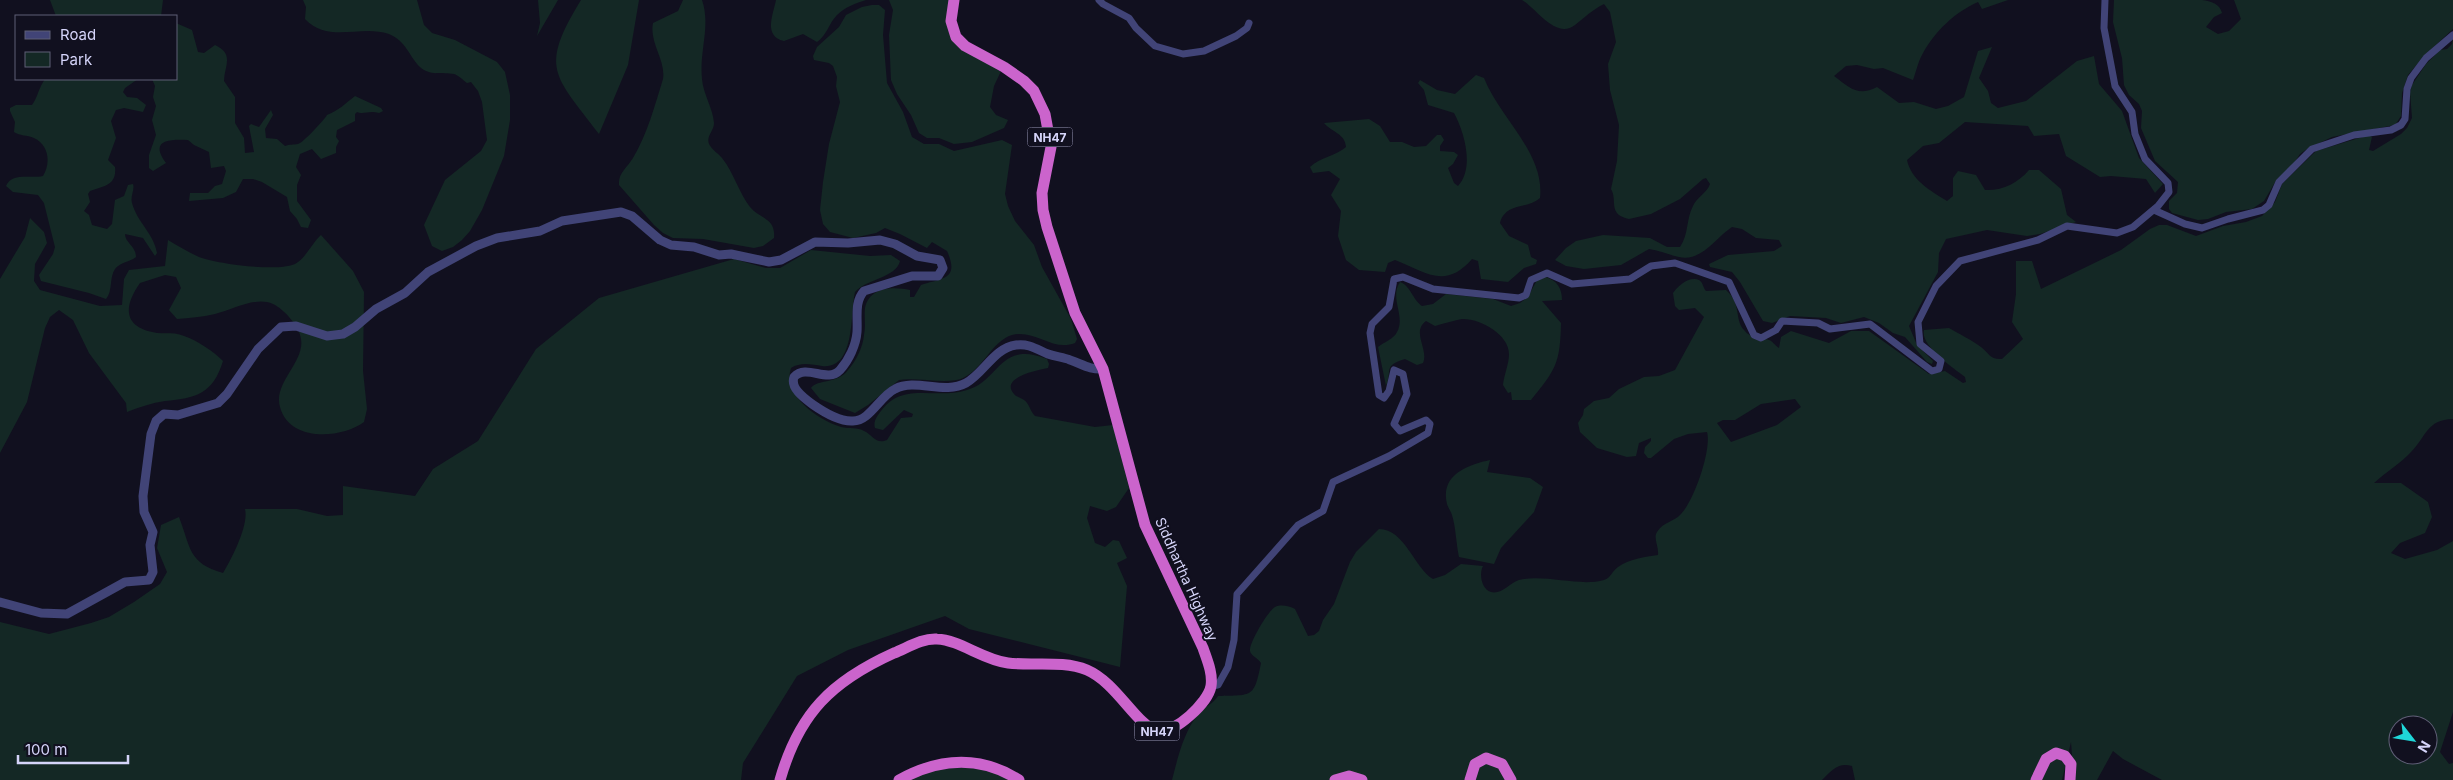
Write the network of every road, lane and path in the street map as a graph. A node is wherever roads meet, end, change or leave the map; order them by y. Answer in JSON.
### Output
{"nodes":[{"id":1,"x":954,"y":0,"type":"edge"},
{"id":2,"x":1099,"y":0,"type":"edge"},
{"id":3,"x":2105,"y":0,"type":"edge"},
{"id":4,"x":1249,"y":24,"type":"dead end"},
{"id":5,"x":2453,"y":35,"type":"edge"},
{"id":6,"x":2154,"y":210,"type":"junction"},
{"id":7,"x":1103,"y":369,"type":"junction"},
{"id":8,"x":0,"y":602,"type":"edge"},
{"id":9,"x":1211,"y":687,"type":"junction"},
{"id":10,"x":780,"y":780,"type":"edge"},
{"id":11,"x":899,"y":780,"type":"edge"},
{"id":12,"x":1019,"y":780,"type":"edge"},
{"id":13,"x":1335,"y":780,"type":"edge"},
{"id":14,"x":1362,"y":780,"type":"edge"},
{"id":15,"x":1470,"y":780,"type":"edge"},
{"id":16,"x":1511,"y":780,"type":"edge"},
{"id":17,"x":2036,"y":780,"type":"edge"},
{"id":18,"x":2070,"y":780,"type":"edge"}],
"edges":[{"from":1,"to":7,"type":"highway","name":"Siddhartha Highway","number":"NH47"},
{"from":2,"to":4,"type":"street"},
{"from":3,"to":6,"type":"street"},
{"from":5,"to":6,"type":"street"},
{"from":6,"to":9,"type":"street"},
{"from":7,"to":8,"type":"street"},
{"from":7,"to":9,"type":"highway","name":"Siddhartha Highway","number":"NH47"},
{"from":9,"to":10,"type":"highway","number":"NH47"},
{"from":11,"to":12,"type":"highway"},
{"from":13,"to":14,"type":"highway"},
{"from":15,"to":16,"type":"highway"},
{"from":17,"to":18,"type":"highway"}]}
